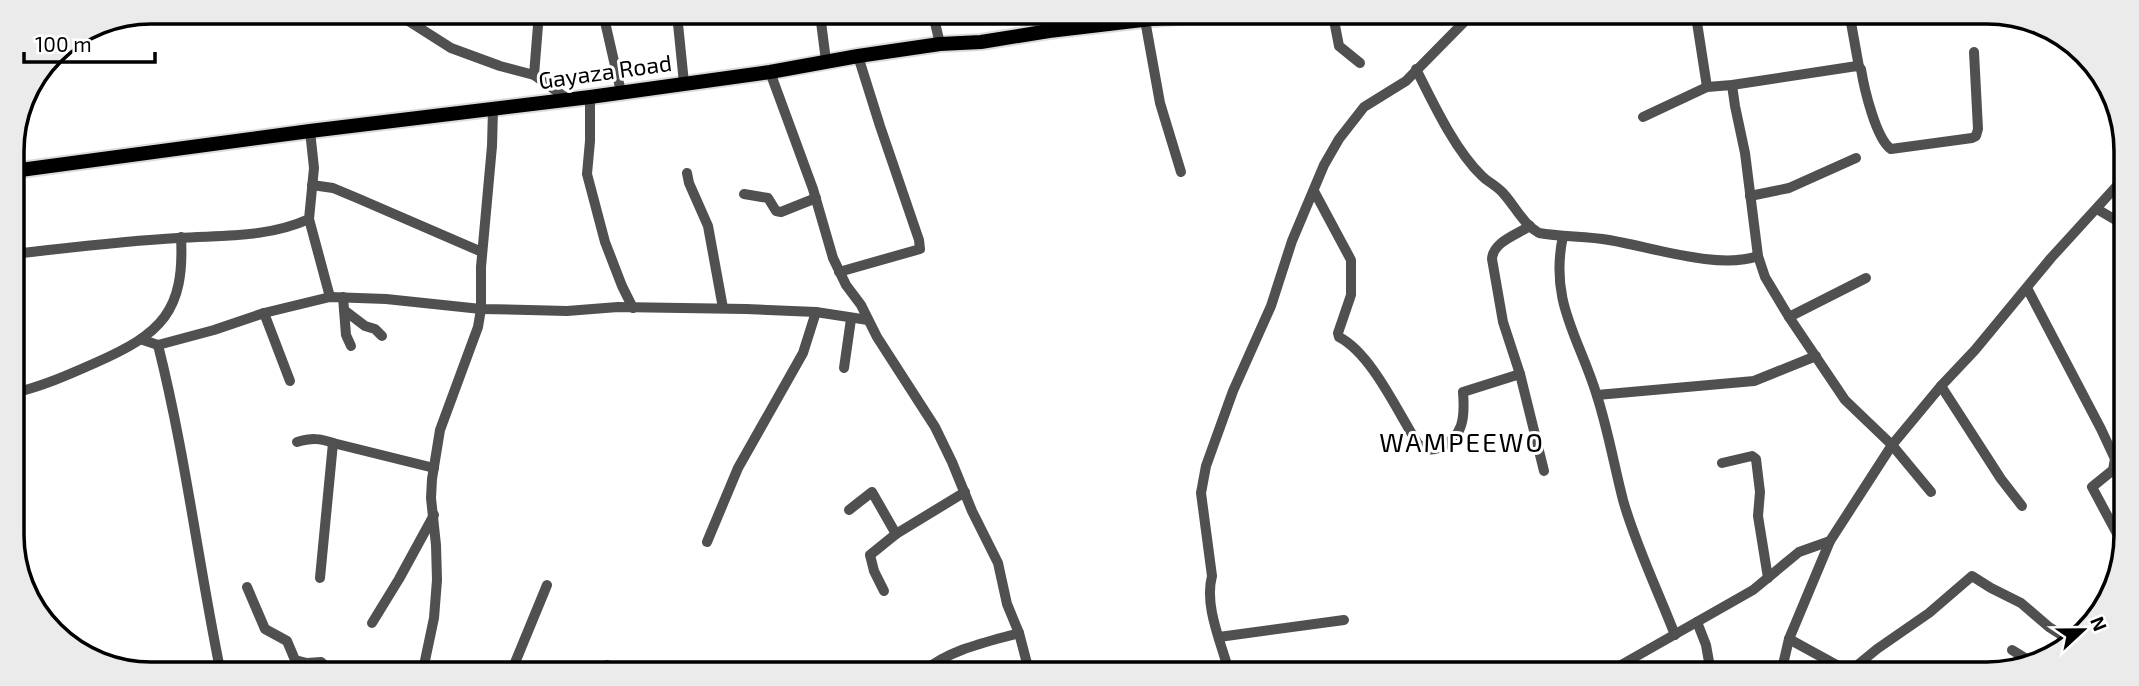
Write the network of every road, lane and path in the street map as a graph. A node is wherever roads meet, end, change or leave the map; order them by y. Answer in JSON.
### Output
{"nodes":[{"id":1,"x":413,"y":24,"type":"edge"},
{"id":2,"x":539,"y":24,"type":"edge"},
{"id":3,"x":606,"y":24,"type":"edge"},
{"id":4,"x":678,"y":24,"type":"edge"},
{"id":5,"x":821,"y":24,"type":"edge"},
{"id":6,"x":935,"y":24,"type":"edge"},
{"id":7,"x":1103,"y":24,"type":"edge"},
{"id":8,"x":1150,"y":24,"type":"edge"},
{"id":9,"x":1335,"y":24,"type":"edge"},
{"id":10,"x":1462,"y":24,"type":"edge"},
{"id":11,"x":1697,"y":24,"type":"edge"},
{"id":12,"x":1851,"y":24,"type":"edge"},
{"id":13,"x":940,"y":44,"type":"junction"},
{"id":14,"x":1974,"y":52,"type":"dead end"},
{"id":15,"x":858,"y":56,"type":"junction"},
{"id":16,"x":826,"y":61,"type":"junction"},
{"id":17,"x":1360,"y":64,"type":"dead end"},
{"id":18,"x":1860,"y":67,"type":"junction"},
{"id":19,"x":1416,"y":69,"type":"junction"},
{"id":20,"x":770,"y":72,"type":"junction"},
{"id":21,"x":534,"y":75,"type":"junction"},
{"id":22,"x":684,"y":83,"type":"junction"},
{"id":23,"x":1732,"y":85,"type":"junction"},
{"id":24,"x":1707,"y":87,"type":"junction"},
{"id":25,"x":621,"y":92,"type":"junction"},
{"id":26,"x":590,"y":97,"type":"junction"},
{"id":27,"x":569,"y":100,"type":"junction"},
{"id":28,"x":493,"y":109,"type":"junction"},
{"id":29,"x":1643,"y":117,"type":"dead end"},
{"id":30,"x":310,"y":131,"type":"junction"},
{"id":31,"x":1856,"y":158,"type":"dead end"},
{"id":32,"x":25,"y":169,"type":"edge"},
{"id":33,"x":1181,"y":172,"type":"dead end"},
{"id":34,"x":687,"y":173,"type":"dead end"},
{"id":35,"x":312,"y":185,"type":"junction"},
{"id":36,"x":2114,"y":189,"type":"edge"},
{"id":37,"x":1314,"y":191,"type":"junction"},
{"id":38,"x":744,"y":194,"type":"dead end"},
{"id":39,"x":1751,"y":196,"type":"junction"},
{"id":40,"x":816,"y":198,"type":"junction"},
{"id":41,"x":2097,"y":209,"type":"junction"},
{"id":42,"x":309,"y":219,"type":"junction"},
{"id":43,"x":2114,"y":219,"type":"edge"},
{"id":44,"x":1530,"y":226,"type":"junction"},
{"id":45,"x":1563,"y":236,"type":"junction"},
{"id":46,"x":181,"y":237,"type":"junction"},
{"id":47,"x":482,"y":252,"type":"junction"},
{"id":48,"x":25,"y":253,"type":"edge"},
{"id":49,"x":1758,"y":256,"type":"junction"},
{"id":50,"x":839,"y":272,"type":"junction"},
{"id":51,"x":1866,"y":278,"type":"dead end"},
{"id":52,"x":2027,"y":288,"type":"junction"},
{"id":53,"x":330,"y":297,"type":"junction"},
{"id":54,"x":343,"y":297,"type":"junction"},
{"id":55,"x":632,"y":308,"type":"junction"},
{"id":56,"x":723,"y":308,"type":"junction"},
{"id":57,"x":481,"y":309,"type":"junction"},
{"id":58,"x":344,"y":310,"type":"junction"},
{"id":59,"x":816,"y":312,"type":"junction"},
{"id":60,"x":264,"y":313,"type":"junction"},
{"id":61,"x":1789,"y":317,"type":"junction"},
{"id":62,"x":851,"y":319,"type":"junction"},
{"id":63,"x":868,"y":320,"type":"junction"},
{"id":64,"x":382,"y":336,"type":"dead end"},
{"id":65,"x":143,"y":340,"type":"junction"},
{"id":66,"x":158,"y":345,"type":"junction"},
{"id":67,"x":351,"y":346,"type":"dead end"},
{"id":68,"x":1816,"y":356,"type":"junction"},
{"id":69,"x":844,"y":369,"type":"dead end"},
{"id":70,"x":1520,"y":374,"type":"junction"},
{"id":71,"x":290,"y":381,"type":"dead end"},
{"id":72,"x":1941,"y":386,"type":"junction"},
{"id":73,"x":24,"y":390,"type":"edge"},
{"id":74,"x":1597,"y":395,"type":"junction"},
{"id":75,"x":297,"y":442,"type":"dead end"},
{"id":76,"x":333,"y":443,"type":"junction"},
{"id":77,"x":1892,"y":445,"type":"junction"},
{"id":78,"x":2114,"y":457,"type":"edge"},
{"id":79,"x":1722,"y":463,"type":"dead end"},
{"id":80,"x":2114,"y":464,"type":"edge"},
{"id":81,"x":434,"y":468,"type":"junction"},
{"id":82,"x":1544,"y":471,"type":"dead end"},
{"id":83,"x":965,"y":492,"type":"junction"},
{"id":84,"x":1931,"y":492,"type":"dead end"},
{"id":85,"x":2022,"y":506,"type":"dead end"},
{"id":86,"x":849,"y":510,"type":"dead end"},
{"id":87,"x":434,"y":515,"type":"junction"},
{"id":88,"x":2114,"y":528,"type":"edge"},
{"id":89,"x":897,"y":534,"type":"junction"},
{"id":90,"x":1830,"y":541,"type":"junction"},
{"id":91,"x":707,"y":542,"type":"dead end"},
{"id":92,"x":320,"y":578,"type":"dead end"},
{"id":93,"x":1768,"y":578,"type":"junction"},
{"id":94,"x":547,"y":585,"type":"dead end"},
{"id":95,"x":247,"y":587,"type":"dead end"},
{"id":96,"x":884,"y":591,"type":"dead end"},
{"id":97,"x":1344,"y":620,"type":"dead end"},
{"id":98,"x":1698,"y":622,"type":"junction"},
{"id":99,"x":372,"y":623,"type":"dead end"},
{"id":100,"x":2048,"y":626,"type":"edge"},
{"id":101,"x":1019,"y":633,"type":"junction"},
{"id":102,"x":1675,"y":635,"type":"junction"},
{"id":103,"x":1219,"y":637,"type":"junction"},
{"id":104,"x":1789,"y":639,"type":"junction"},
{"id":105,"x":2012,"y":650,"type":"dead end"},
{"id":106,"x":2022,"y":656,"type":"edge"},
{"id":107,"x":1226,"y":661,"type":"edge"},
{"id":108,"x":1628,"y":661,"type":"edge"},
{"id":109,"x":1709,"y":661,"type":"edge"},
{"id":110,"x":1784,"y":661,"type":"edge"},
{"id":111,"x":1829,"y":661,"type":"edge"},
{"id":112,"x":1863,"y":661,"type":"edge"},
{"id":113,"x":218,"y":662,"type":"edge"},
{"id":114,"x":303,"y":662,"type":"edge"},
{"id":115,"x":425,"y":662,"type":"edge"},
{"id":116,"x":515,"y":662,"type":"edge"},
{"id":117,"x":935,"y":662,"type":"edge"},
{"id":118,"x":1027,"y":662,"type":"edge"}],
"edges":[{"from":1,"to":21,"type":"street"},
{"from":2,"to":21,"type":"street"},
{"from":3,"to":25,"type":"street"},
{"from":4,"to":22,"type":"street"},
{"from":5,"to":16,"type":"street"},
{"from":6,"to":13,"type":"street"},
{"from":7,"to":13,"type":"main road","name":"Gayaza Road"},
{"from":8,"to":33,"type":"street"},
{"from":9,"to":17,"type":"street"},
{"from":10,"to":19,"type":"street"},
{"from":11,"to":24,"type":"street"},
{"from":12,"to":18,"type":"street"},
{"from":13,"to":15,"type":"main road","name":"Gayaza Road"},
{"from":14,"to":18,"type":"street"},
{"from":15,"to":16,"type":"main road","name":"Gayaza Road"},
{"from":15,"to":50,"type":"street"},
{"from":16,"to":20,"type":"main road","name":"Gayaza Road"},
{"from":18,"to":23,"type":"street"},
{"from":19,"to":37,"type":"street"},
{"from":19,"to":44,"type":"street"},
{"from":20,"to":22,"type":"main road","name":"Gayaza Road"},
{"from":20,"to":40,"type":"street"},
{"from":21,"to":27,"type":"street"},
{"from":22,"to":25,"type":"main road","name":"Gayaza Road"},
{"from":23,"to":24,"type":"street"},
{"from":23,"to":39,"type":"street"},
{"from":24,"to":29,"type":"street"},
{"from":25,"to":26,"type":"main road","name":"Gayaza Road"},
{"from":26,"to":27,"type":"main road","name":"Gayaza Road"},
{"from":26,"to":55,"type":"street"},
{"from":27,"to":28,"type":"main road","name":"Gayaza Road"},
{"from":28,"to":30,"type":"main road","name":"Gayaza Road"},
{"from":28,"to":47,"type":"street"},
{"from":30,"to":32,"type":"main road","name":"Gayaza Road"},
{"from":30,"to":35,"type":"street"},
{"from":31,"to":39,"type":"street"},
{"from":34,"to":56,"type":"street"},
{"from":35,"to":42,"type":"street"},
{"from":35,"to":47,"type":"street"},
{"from":36,"to":41,"type":"street"},
{"from":37,"to":70,"type":"street"},
{"from":37,"to":103,"type":"street"},
{"from":38,"to":40,"type":"street"},
{"from":39,"to":49,"type":"street"},
{"from":40,"to":50,"type":"street"},
{"from":41,"to":43,"type":"street"},
{"from":41,"to":52,"type":"street"},
{"from":42,"to":46,"type":"street"},
{"from":42,"to":53,"type":"street"},
{"from":44,"to":45,"type":"street"},
{"from":44,"to":70,"type":"street"},
{"from":45,"to":49,"type":"street"},
{"from":45,"to":74,"type":"street"},
{"from":46,"to":48,"type":"street"},
{"from":46,"to":65,"type":"street"},
{"from":47,"to":57,"type":"street"},
{"from":49,"to":61,"type":"street"},
{"from":50,"to":63,"type":"street"},
{"from":51,"to":61,"type":"street"},
{"from":52,"to":72,"type":"street"},
{"from":52,"to":78,"type":"street"},
{"from":53,"to":54,"type":"street"},
{"from":53,"to":60,"type":"street"},
{"from":54,"to":57,"type":"street"},
{"from":54,"to":58,"type":"street"},
{"from":55,"to":56,"type":"street"},
{"from":55,"to":57,"type":"street"},
{"from":56,"to":59,"type":"street"},
{"from":57,"to":81,"type":"street"},
{"from":58,"to":64,"type":"street"},
{"from":58,"to":67,"type":"street"},
{"from":59,"to":62,"type":"street"},
{"from":59,"to":91,"type":"street"},
{"from":60,"to":66,"type":"street"},
{"from":60,"to":71,"type":"street"},
{"from":61,"to":68,"type":"street"},
{"from":62,"to":63,"type":"street"},
{"from":62,"to":69,"type":"street"},
{"from":63,"to":83,"type":"street"},
{"from":65,"to":66,"type":"street"},
{"from":65,"to":73,"type":"street"},
{"from":66,"to":113,"type":"street"},
{"from":68,"to":74,"type":"street"},
{"from":68,"to":77,"type":"street"},
{"from":70,"to":82,"type":"street"},
{"from":72,"to":77,"type":"street"},
{"from":72,"to":85,"type":"street"},
{"from":74,"to":102,"type":"street"},
{"from":75,"to":76,"type":"street"},
{"from":76,"to":81,"type":"street"},
{"from":76,"to":92,"type":"street"},
{"from":77,"to":84,"type":"street"},
{"from":77,"to":90,"type":"street"},
{"from":79,"to":93,"type":"street"},
{"from":80,"to":88,"type":"street"},
{"from":81,"to":87,"type":"street"},
{"from":83,"to":89,"type":"street"},
{"from":83,"to":101,"type":"street"},
{"from":86,"to":89,"type":"street"},
{"from":87,"to":99,"type":"street"},
{"from":87,"to":115,"type":"street"},
{"from":89,"to":96,"type":"street"},
{"from":90,"to":93,"type":"street"},
{"from":90,"to":104,"type":"street"},
{"from":93,"to":98,"type":"street"},
{"from":94,"to":116,"type":"street"},
{"from":95,"to":114,"type":"street"},
{"from":97,"to":103,"type":"street"},
{"from":98,"to":102,"type":"street"},
{"from":98,"to":109,"type":"street"},
{"from":100,"to":112,"type":"street"},
{"from":101,"to":117,"type":"street"},
{"from":101,"to":118,"type":"street"},
{"from":102,"to":108,"type":"street"},
{"from":103,"to":107,"type":"street"},
{"from":104,"to":110,"type":"street"},
{"from":104,"to":111,"type":"street"},
{"from":105,"to":106,"type":"street"}]}
